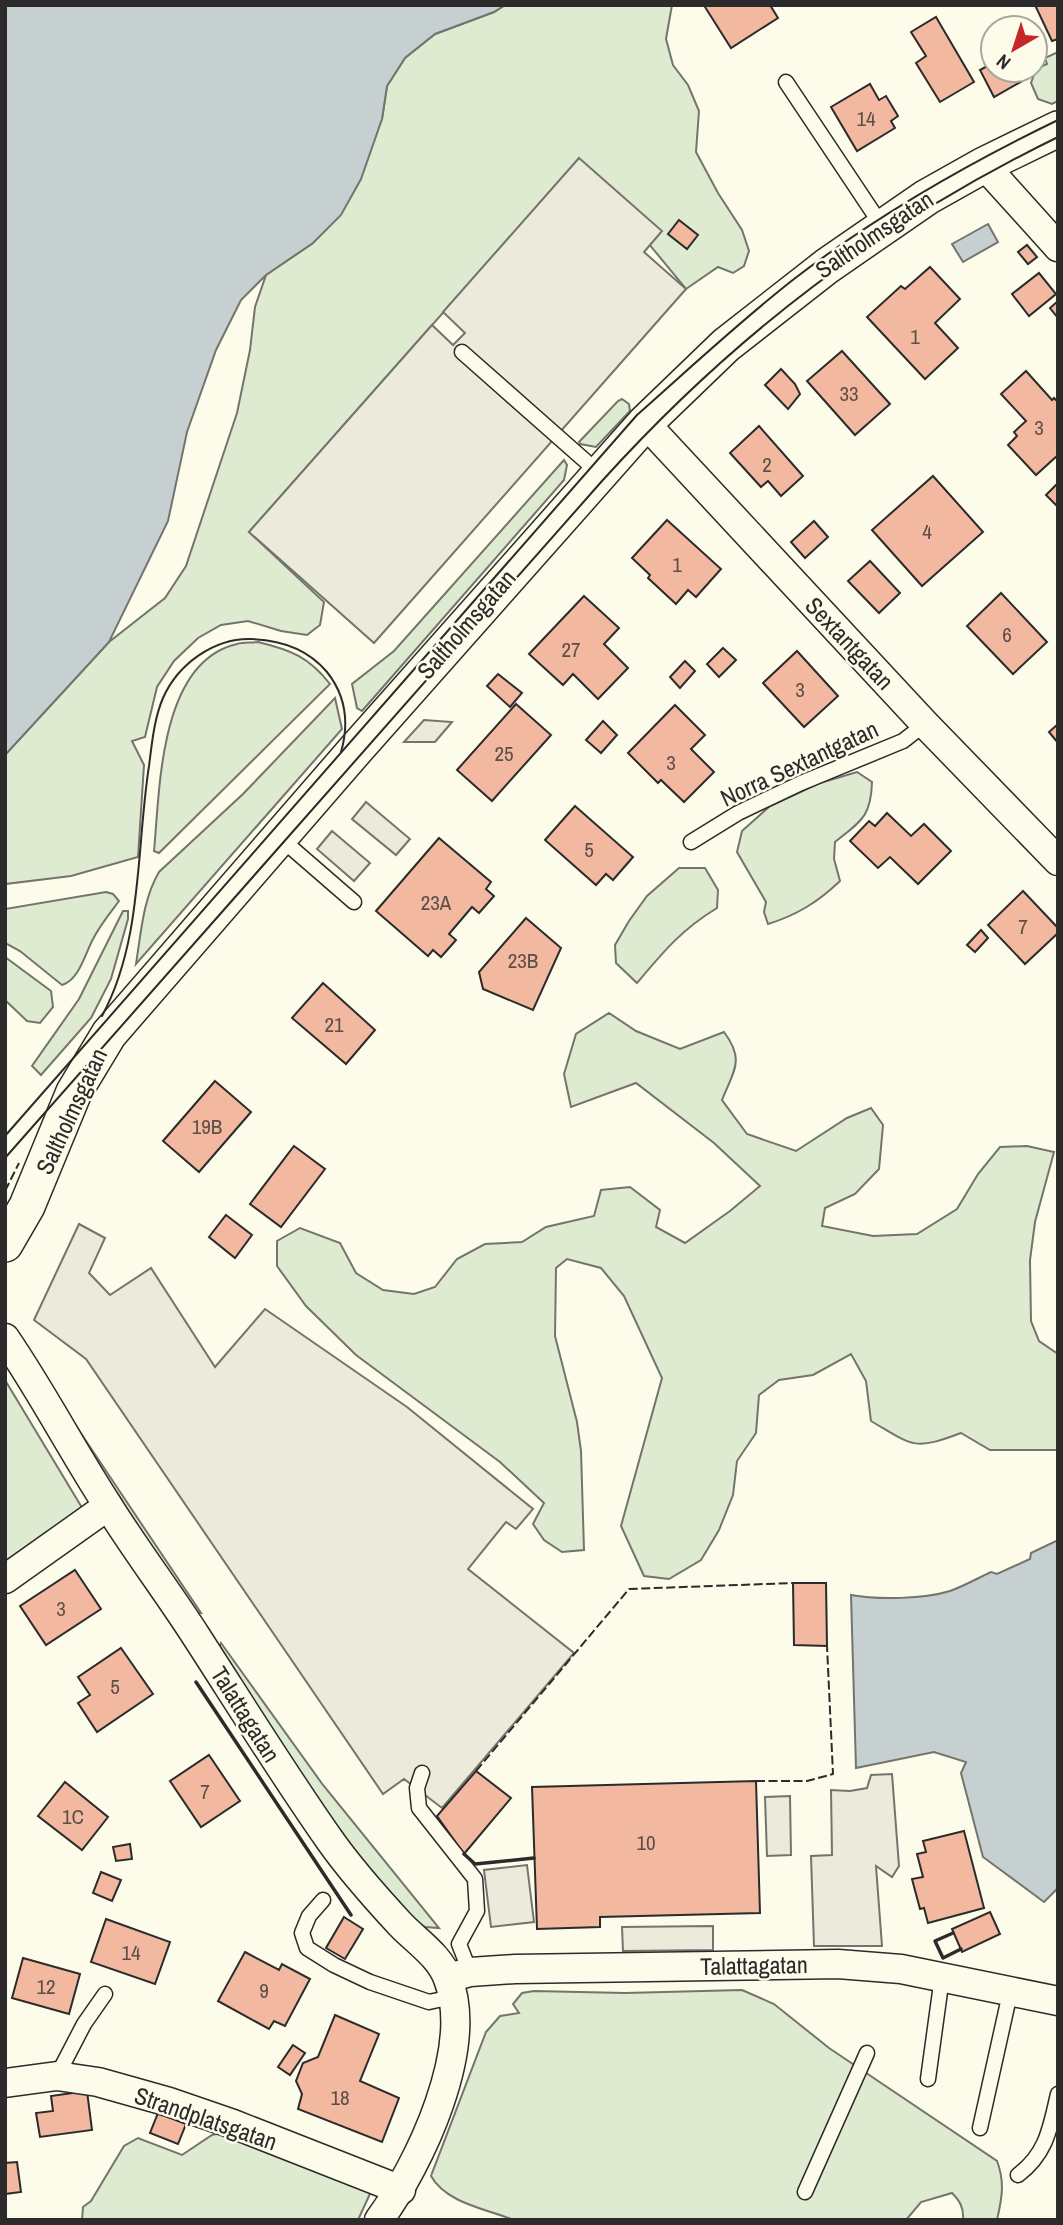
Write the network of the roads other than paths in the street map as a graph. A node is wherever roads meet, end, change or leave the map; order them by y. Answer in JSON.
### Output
{"nodes":[{"id":1,"x":786,"y":82,"type":"dead end"},
{"id":2,"x":1058,"y":129,"type":"edge"},
{"id":3,"x":984,"y":164,"type":"junction"},
{"id":4,"x":882,"y":226,"type":"junction"},
{"id":5,"x":1058,"y":247,"type":"edge"},
{"id":6,"x":462,"y":352,"type":"dead end"},
{"id":7,"x":645,"y":423,"type":"junction"},
{"id":8,"x":599,"y":473,"type":"junction"},
{"id":9,"x":925,"y":724,"type":"junction"},
{"id":10,"x":279,"y":837,"type":"junction"},
{"id":11,"x":691,"y":842,"type":"dead end"},
{"id":12,"x":1058,"y":861,"type":"edge"},
{"id":13,"x":354,"y":902,"type":"dead end"},
{"id":14,"x":5,"y":1244,"type":"edge"},
{"id":15,"x":5,"y":1338,"type":"edge"},
{"id":16,"x":108,"y":1506,"type":"junction"},
{"id":17,"x":5,"y":1579,"type":"edge"},
{"id":18,"x":422,"y":1773,"type":"dead end"},
{"id":19,"x":323,"y":1900,"type":"dead end"},
{"id":20,"x":942,"y":1977,"type":"junction"},
{"id":21,"x":457,"y":1982,"type":"junction"},
{"id":22,"x":1010,"y":1993,"type":"junction"},
{"id":23,"x":105,"y":1994,"type":"dead end"},
{"id":24,"x":1058,"y":2001,"type":"edge"},
{"id":25,"x":867,"y":2053,"type":"dead end"},
{"id":26,"x":57,"y":2076,"type":"junction"},
{"id":27,"x":928,"y":2078,"type":"dead end"},
{"id":28,"x":5,"y":2083,"type":"edge"},
{"id":29,"x":1058,"y":2094,"type":"edge"},
{"id":30,"x":980,"y":2128,"type":"dead end"},
{"id":31,"x":1018,"y":2175,"type":"dead end"},
{"id":32,"x":401,"y":2190,"type":"junction"},
{"id":33,"x":805,"y":2192,"type":"dead end"},
{"id":34,"x":380,"y":2220,"type":"edge"}],
"edges":[{"from":1,"to":4,"type":"lane"},
{"from":2,"to":3,"type":"street","name":"Saltholmsgatan"},
{"from":3,"to":4,"type":"street","name":"Saltholmsgatan"},
{"from":3,"to":5,"type":"street"},
{"from":4,"to":7,"type":"street","name":"Saltholmsgatan"},
{"from":6,"to":8,"type":"lane"},
{"from":7,"to":8,"type":"street","name":"Saltholmsgatan"},
{"from":7,"to":9,"type":"street","name":"Sextantgatan"},
{"from":8,"to":10,"type":"street","name":"Saltholmsgatan"},
{"from":9,"to":11,"type":"lane","name":"Norra Sextantgatan"},
{"from":9,"to":12,"type":"street","name":"Sextantgatan"},
{"from":10,"to":13,"type":"lane"},
{"from":10,"to":14,"type":"street","name":"Saltholmsgatan"},
{"from":15,"to":16,"type":"street","name":"Talattagatan"},
{"from":16,"to":17,"type":"street"},
{"from":16,"to":21,"type":"street","name":"Talattagatan"},
{"from":18,"to":21,"type":"lane"},
{"from":19,"to":21,"type":"lane"},
{"from":20,"to":21,"type":"street","name":"Talattagatan"},
{"from":20,"to":22,"type":"street","name":"Talattagatan"},
{"from":20,"to":27,"type":"lane"},
{"from":21,"to":32,"type":"street"},
{"from":22,"to":24,"type":"street","name":"Talattagatan"},
{"from":22,"to":30,"type":"lane"},
{"from":23,"to":26,"type":"lane"},
{"from":25,"to":33,"type":"lane"},
{"from":26,"to":28,"type":"street","name":"Strandplatsgatan"},
{"from":26,"to":32,"type":"street","name":"Strandplatsgatan"},
{"from":29,"to":31,"type":"lane"},
{"from":32,"to":34,"type":"street"}]}
